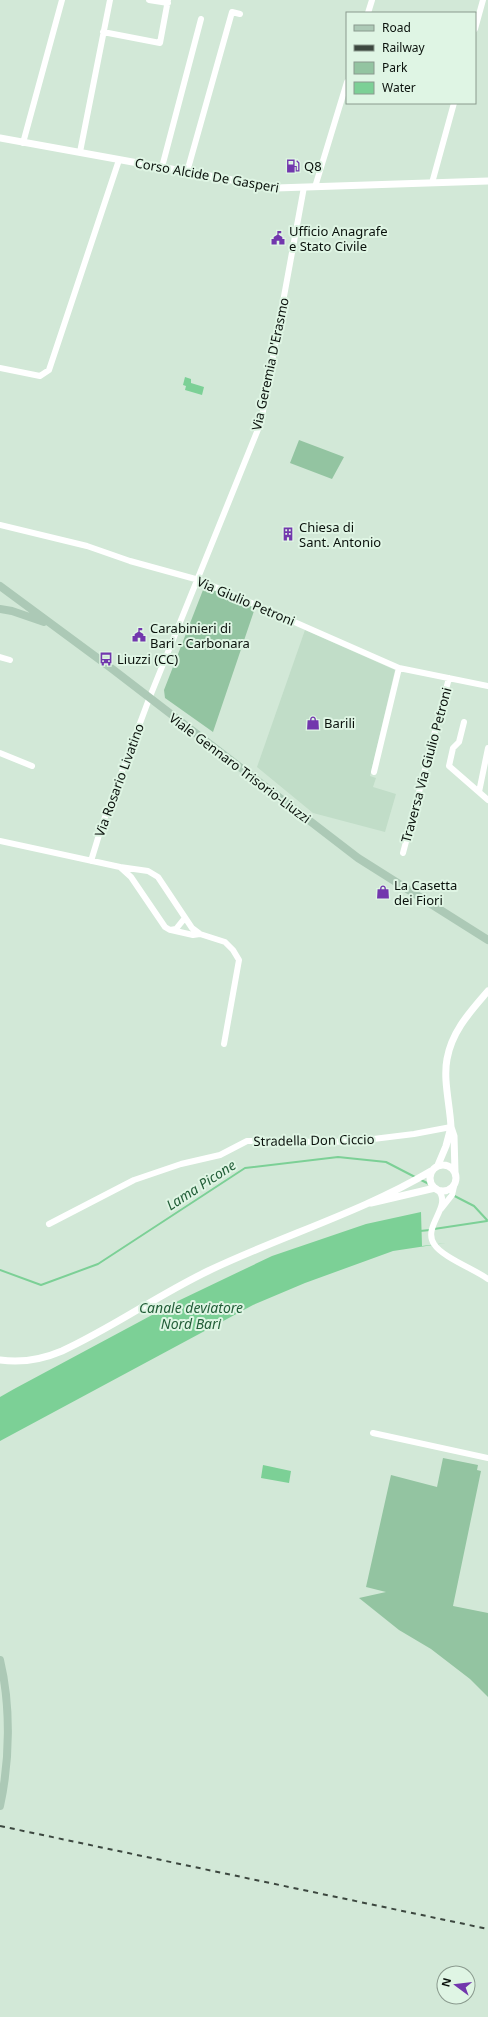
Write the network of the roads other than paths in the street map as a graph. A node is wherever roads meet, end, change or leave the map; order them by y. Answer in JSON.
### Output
{"nodes":[{"id":1,"x":62,"y":0,"type":"edge"},
{"id":2,"x":110,"y":0,"type":"edge"},
{"id":3,"x":149,"y":0,"type":"edge"},
{"id":4,"x":372,"y":0,"type":"edge"},
{"id":5,"x":483,"y":0,"type":"edge"},
{"id":6,"x":168,"y":2,"type":"edge"},
{"id":7,"x":368,"y":12,"type":"edge"},
{"id":8,"x":240,"y":14,"type":"dead end"},
{"id":9,"x":201,"y":19,"type":"dead end"},
{"id":10,"x":476,"y":25,"type":"edge"},
{"id":11,"x":103,"y":32,"type":"junction"},
{"id":12,"x":346,"y":85,"type":"edge"},
{"id":13,"x":454,"y":104,"type":"edge"},
{"id":14,"x":0,"y":138,"type":"edge"},
{"id":15,"x":23,"y":143,"type":"junction"},
{"id":16,"x":80,"y":152,"type":"junction"},
{"id":17,"x":120,"y":160,"type":"junction"},
{"id":18,"x":162,"y":167,"type":"junction"},
{"id":19,"x":187,"y":172,"type":"junction"},
{"id":20,"x":488,"y":181,"type":"edge"},
{"id":21,"x":432,"y":183,"type":"junction"},
{"id":22,"x":304,"y":187,"type":"junction"},
{"id":23,"x":316,"y":187,"type":"junction"},
{"id":24,"x":0,"y":368,"type":"edge"},
{"id":25,"x":0,"y":525,"type":"edge"},
{"id":26,"x":199,"y":580,"type":"junction"},
{"id":27,"x":0,"y":586,"type":"edge"},
{"id":28,"x":1,"y":610,"type":"edge"},
{"id":29,"x":51,"y":624,"type":"junction"},
{"id":30,"x":0,"y":657,"type":"edge"},
{"id":31,"x":10,"y":660,"type":"dead end"},
{"id":32,"x":399,"y":668,"type":"junction"},
{"id":33,"x":449,"y":678,"type":"junction"},
{"id":34,"x":488,"y":686,"type":"edge"},
{"id":35,"x":149,"y":699,"type":"junction"},
{"id":36,"x":464,"y":722,"type":"dead end"},
{"id":37,"x":488,"y":748,"type":"edge"},
{"id":38,"x":0,"y":753,"type":"edge"},
{"id":39,"x":32,"y":766,"type":"dead end"},
{"id":40,"x":374,"y":772,"type":"dead end"},
{"id":41,"x":479,"y":792,"type":"junction"},
{"id":42,"x":488,"y":800,"type":"edge"},
{"id":43,"x":0,"y":841,"type":"edge"},
{"id":44,"x":403,"y":853,"type":"dead end"},
{"id":45,"x":91,"y":861,"type":"junction"},
{"id":46,"x":120,"y":867,"type":"junction"},
{"id":47,"x":184,"y":919,"type":"junction"},
{"id":48,"x":170,"y":930,"type":"junction"},
{"id":49,"x":200,"y":934,"type":"junction"},
{"id":50,"x":488,"y":940,"type":"edge"},
{"id":51,"x":488,"y":991,"type":"edge"},
{"id":52,"x":224,"y":1044,"type":"dead end"},
{"id":53,"x":451,"y":1127,"type":"junction"},
{"id":54,"x":438,"y":1165,"type":"junction"},
{"id":55,"x":431,"y":1171,"type":"junction"},
{"id":56,"x":455,"y":1172,"type":"junction"},
{"id":57,"x":455,"y":1182,"type":"junction"},
{"id":58,"x":436,"y":1189,"type":"junction"},
{"id":59,"x":369,"y":1203,"type":"junction"},
{"id":60,"x":441,"y":1209,"type":"junction"},
{"id":61,"x":49,"y":1224,"type":"dead end"},
{"id":62,"x":488,"y":1279,"type":"edge"},
{"id":63,"x":0,"y":1360,"type":"edge"},
{"id":64,"x":373,"y":1433,"type":"dead end"},
{"id":65,"x":488,"y":1458,"type":"edge"},
{"id":66,"x":0,"y":1660,"type":"edge"},
{"id":67,"x":0,"y":1806,"type":"edge"}],
"edges":[{"from":1,"to":15,"type":"street"},
{"from":2,"to":11,"type":"street"},
{"from":3,"to":6,"type":"street"},
{"from":4,"to":7,"type":"street"},
{"from":5,"to":10,"type":"street"},
{"from":6,"to":11,"type":"street"},
{"from":8,"to":19,"type":"street"},
{"from":9,"to":18,"type":"street"},
{"from":11,"to":16,"type":"street"},
{"from":12,"to":23,"type":"street"},
{"from":13,"to":21,"type":"street"},
{"from":14,"to":15,"type":"street","name":"Corso Alcide De Gasperi"},
{"from":15,"to":16,"type":"street","name":"Corso Alcide De Gasperi"},
{"from":16,"to":17,"type":"street","name":"Corso Alcide De Gasperi"},
{"from":17,"to":18,"type":"street","name":"Corso Alcide De Gasperi"},
{"from":17,"to":24,"type":"street"},
{"from":18,"to":19,"type":"street","name":"Corso Alcide De Gasperi"},
{"from":19,"to":22,"type":"street","name":"Corso Alcide De Gasperi"},
{"from":20,"to":21,"type":"street","name":"Corso Alcide De Gasperi"},
{"from":21,"to":23,"type":"street","name":"Corso Alcide De Gasperi"},
{"from":22,"to":23,"type":"street","name":"Corso Alcide De Gasperi"},
{"from":22,"to":26,"type":"street","name":"Via Geremia D'Erasmo"},
{"from":25,"to":26,"type":"street","name":"Via Giulio Petroni"},
{"from":26,"to":32,"type":"street","name":"Via Giulio Petroni"},
{"from":26,"to":35,"type":"street","name":"Via Geremia D'Erasmo"},
{"from":27,"to":29,"type":"main road","name":"Viale Gennaro Trisorio-Liuzzi"},
{"from":28,"to":29,"type":"main road"},
{"from":29,"to":35,"type":"main road","name":"Viale Gennaro Trisorio-Liuzzi"},
{"from":30,"to":31,"type":"street"},
{"from":32,"to":33,"type":"street","name":"Via Giulio Petroni"},
{"from":32,"to":40,"type":"street"},
{"from":33,"to":34,"type":"street","name":"Via Giulio Petroni"},
{"from":33,"to":44,"type":"street","name":"Traversa Via Giulio Petroni"},
{"from":35,"to":45,"type":"street","name":"Via Rosario Livatino"},
{"from":35,"to":50,"type":"main road","name":"Viale Gennaro Trisorio-Liuzzi"},
{"from":36,"to":41,"type":"street"},
{"from":37,"to":41,"type":"street"},
{"from":38,"to":39,"type":"street"},
{"from":41,"to":42,"type":"street"},
{"from":43,"to":45,"type":"street"},
{"from":45,"to":46,"type":"street"},
{"from":46,"to":47,"type":"street"},
{"from":46,"to":48,"type":"street"},
{"from":47,"to":48,"type":"street"},
{"from":47,"to":49,"type":"street"},
{"from":48,"to":49,"type":"street"},
{"from":49,"to":52,"type":"street"},
{"from":51,"to":53,"type":"street"},
{"from":53,"to":54,"type":"street"},
{"from":53,"to":56,"type":"street"},
{"from":53,"to":61,"type":"street","name":"Stradella Don Ciccio"},
{"from":54,"to":55,"type":"street"},
{"from":54,"to":56,"type":"street"},
{"from":55,"to":58,"type":"street"},
{"from":55,"to":59,"type":"street"},
{"from":56,"to":57,"type":"street"},
{"from":57,"to":58,"type":"street"},
{"from":57,"to":60,"type":"street"},
{"from":58,"to":59,"type":"street"},
{"from":58,"to":60,"type":"street"},
{"from":59,"to":63,"type":"street"},
{"from":60,"to":62,"type":"street"},
{"from":64,"to":65,"type":"street"},
{"from":66,"to":67,"type":"main road"}]}
